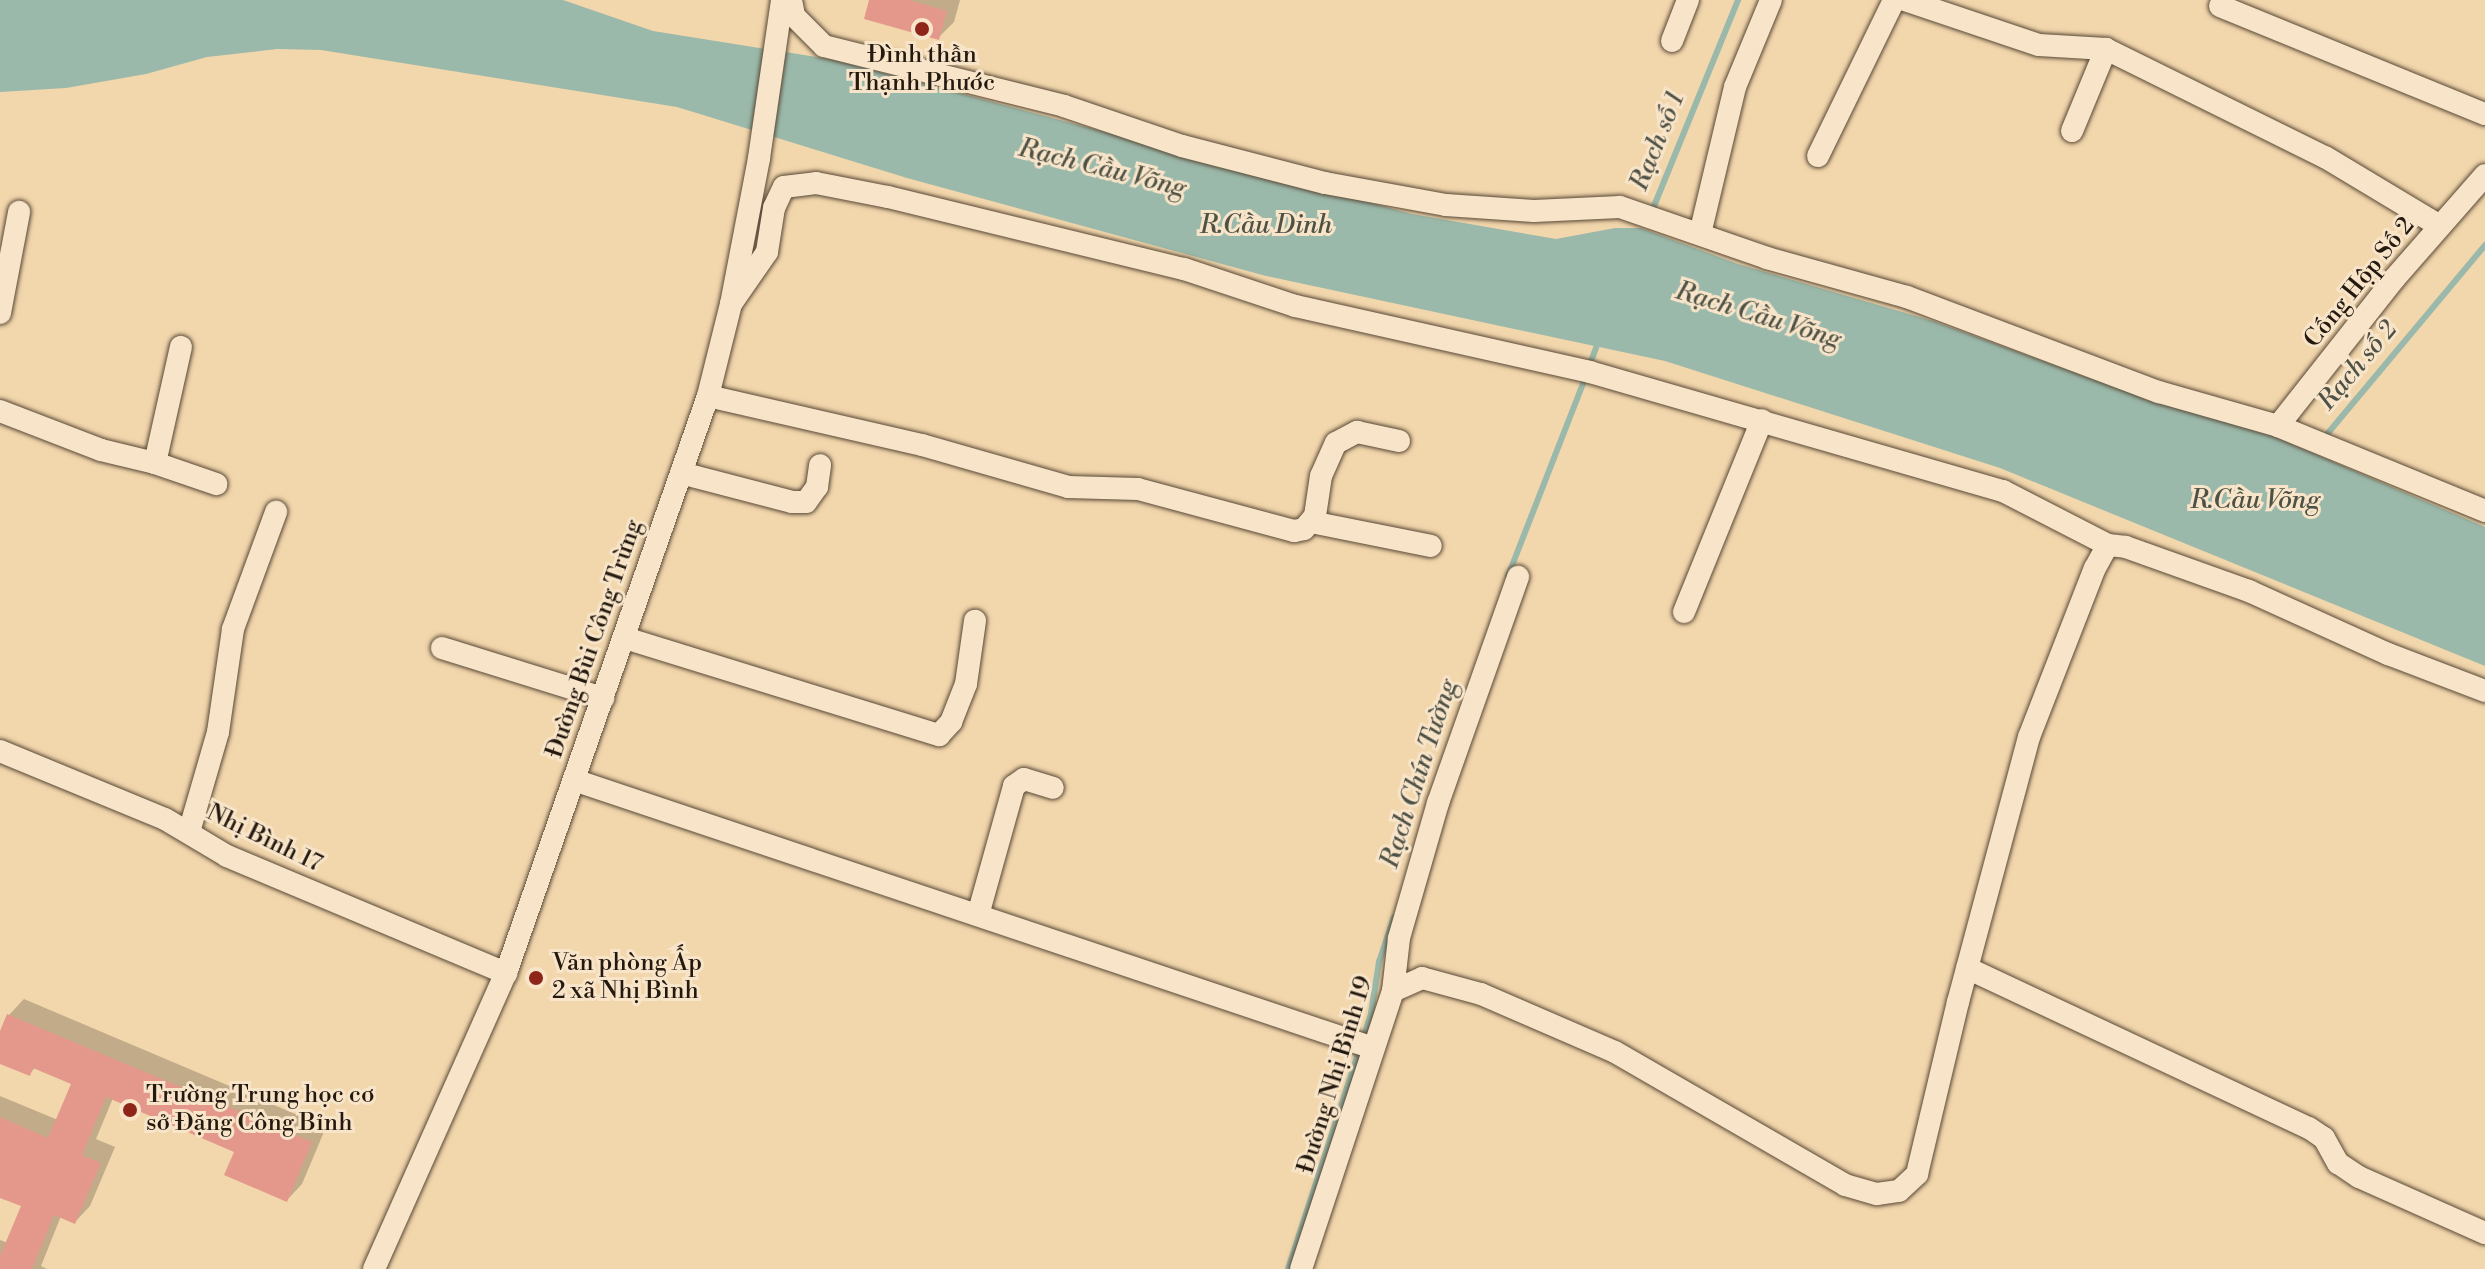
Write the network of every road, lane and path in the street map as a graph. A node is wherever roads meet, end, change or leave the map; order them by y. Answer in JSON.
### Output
{"nodes":[{"id":1,"x":782,"y":0,"type":"edge"},
{"id":2,"x":791,"y":0,"type":"edge"},
{"id":3,"x":1688,"y":0,"type":"edge"},
{"id":4,"x":1771,"y":0,"type":"edge"},
{"id":5,"x":1894,"y":0,"type":"edge"},
{"id":6,"x":1905,"y":0,"type":"edge"},
{"id":7,"x":2220,"y":6,"type":"dead end"},
{"id":8,"x":1672,"y":41,"type":"dead end"},
{"id":9,"x":2106,"y":49,"type":"junction"},
{"id":10,"x":2485,"y":114,"type":"edge"},
{"id":11,"x":2072,"y":131,"type":"dead end"},
{"id":12,"x":1818,"y":156,"type":"dead end"},
{"id":13,"x":2485,"y":175,"type":"edge"},
{"id":14,"x":19,"y":212,"type":"dead end"},
{"id":15,"x":2440,"y":226,"type":"junction"},
{"id":16,"x":1700,"y":234,"type":"junction"},
{"id":17,"x":731,"y":304,"type":"junction"},
{"id":18,"x":0,"y":313,"type":"edge"},
{"id":19,"x":181,"y":347,"type":"dead end"},
{"id":20,"x":708,"y":396,"type":"junction"},
{"id":21,"x":0,"y":411,"type":"edge"},
{"id":22,"x":1762,"y":420,"type":"junction"},
{"id":23,"x":2278,"y":426,"type":"junction"},
{"id":24,"x":1399,"y":441,"type":"dead end"},
{"id":25,"x":155,"y":463,"type":"junction"},
{"id":26,"x":820,"y":465,"type":"dead end"},
{"id":27,"x":681,"y":473,"type":"junction"},
{"id":28,"x":216,"y":484,"type":"dead end"},
{"id":29,"x":2485,"y":511,"type":"edge"},
{"id":30,"x":276,"y":512,"type":"dead end"},
{"id":31,"x":1311,"y":522,"type":"junction"},
{"id":32,"x":2108,"y":545,"type":"junction"},
{"id":33,"x":1431,"y":546,"type":"dead end"},
{"id":34,"x":1518,"y":577,"type":"dead end"},
{"id":35,"x":1684,"y":612,"type":"dead end"},
{"id":36,"x":975,"y":621,"type":"dead end"},
{"id":37,"x":625,"y":638,"type":"junction"},
{"id":38,"x":442,"y":648,"type":"dead end"},
{"id":39,"x":2485,"y":691,"type":"edge"},
{"id":40,"x":603,"y":698,"type":"junction"},
{"id":41,"x":0,"y":751,"type":"edge"},
{"id":42,"x":574,"y":780,"type":"junction"},
{"id":43,"x":1053,"y":788,"type":"dead end"},
{"id":44,"x":189,"y":832,"type":"junction"},
{"id":45,"x":978,"y":915,"type":"junction"},
{"id":46,"x":1967,"y":968,"type":"junction"},
{"id":47,"x":506,"y":973,"type":"junction"},
{"id":48,"x":1393,"y":991,"type":"junction"},
{"id":49,"x":1372,"y":1048,"type":"junction"},
{"id":50,"x":2485,"y":1233,"type":"edge"},
{"id":51,"x":374,"y":1269,"type":"edge"},
{"id":52,"x":1301,"y":1269,"type":"edge"}],
"edges":[{"from":1,"to":17,"type":"street","name":"Đường Bùi Công Trừng"},
{"from":2,"to":16,"type":"street"},
{"from":3,"to":8,"type":"street"},
{"from":4,"to":16,"type":"street"},
{"from":5,"to":12,"type":"street"},
{"from":6,"to":9,"type":"street"},
{"from":7,"to":10,"type":"street"},
{"from":9,"to":11,"type":"street"},
{"from":9,"to":15,"type":"street"},
{"from":13,"to":15,"type":"street","name":"Cống Hộp Số 2"},
{"from":14,"to":18,"type":"street"},
{"from":15,"to":23,"type":"street","name":"Cống Hộp Số 2"},
{"from":16,"to":23,"type":"street"},
{"from":17,"to":20,"type":"street","name":"Đường Bùi Công Trừng"},
{"from":17,"to":22,"type":"street"},
{"from":19,"to":25,"type":"street"},
{"from":20,"to":27,"type":"street","name":"Đường Bùi Công Trừng"},
{"from":20,"to":31,"type":"street"},
{"from":21,"to":25,"type":"street"},
{"from":22,"to":32,"type":"street"},
{"from":22,"to":35,"type":"street"},
{"from":23,"to":29,"type":"street"},
{"from":24,"to":31,"type":"street"},
{"from":25,"to":28,"type":"street"},
{"from":26,"to":27,"type":"street"},
{"from":27,"to":37,"type":"street","name":"Đường Bùi Công Trừng"},
{"from":30,"to":44,"type":"street"},
{"from":31,"to":33,"type":"street"},
{"from":32,"to":39,"type":"street"},
{"from":32,"to":46,"type":"street"},
{"from":34,"to":48,"type":"street","name":"Đường Nhị Bình 19"},
{"from":36,"to":37,"type":"street"},
{"from":37,"to":40,"type":"street","name":"Đường Bùi Công Trừng"},
{"from":38,"to":40,"type":"street"},
{"from":40,"to":42,"type":"street","name":"Đường Bùi Công Trừng"},
{"from":41,"to":44,"type":"street","name":"Nhị Bình 17"},
{"from":42,"to":45,"type":"street"},
{"from":42,"to":47,"type":"street","name":"Đường Bùi Công Trừng"},
{"from":43,"to":45,"type":"street"},
{"from":44,"to":47,"type":"street","name":"Nhị Bình 17"},
{"from":45,"to":49,"type":"street"},
{"from":46,"to":48,"type":"street"},
{"from":46,"to":50,"type":"street"},
{"from":47,"to":51,"type":"street","name":"Đường Bùi Công Trừng"},
{"from":48,"to":49,"type":"street","name":"Đường Nhị Bình 19"},
{"from":49,"to":52,"type":"street","name":"Đường Nhị Bình 19"}]}
